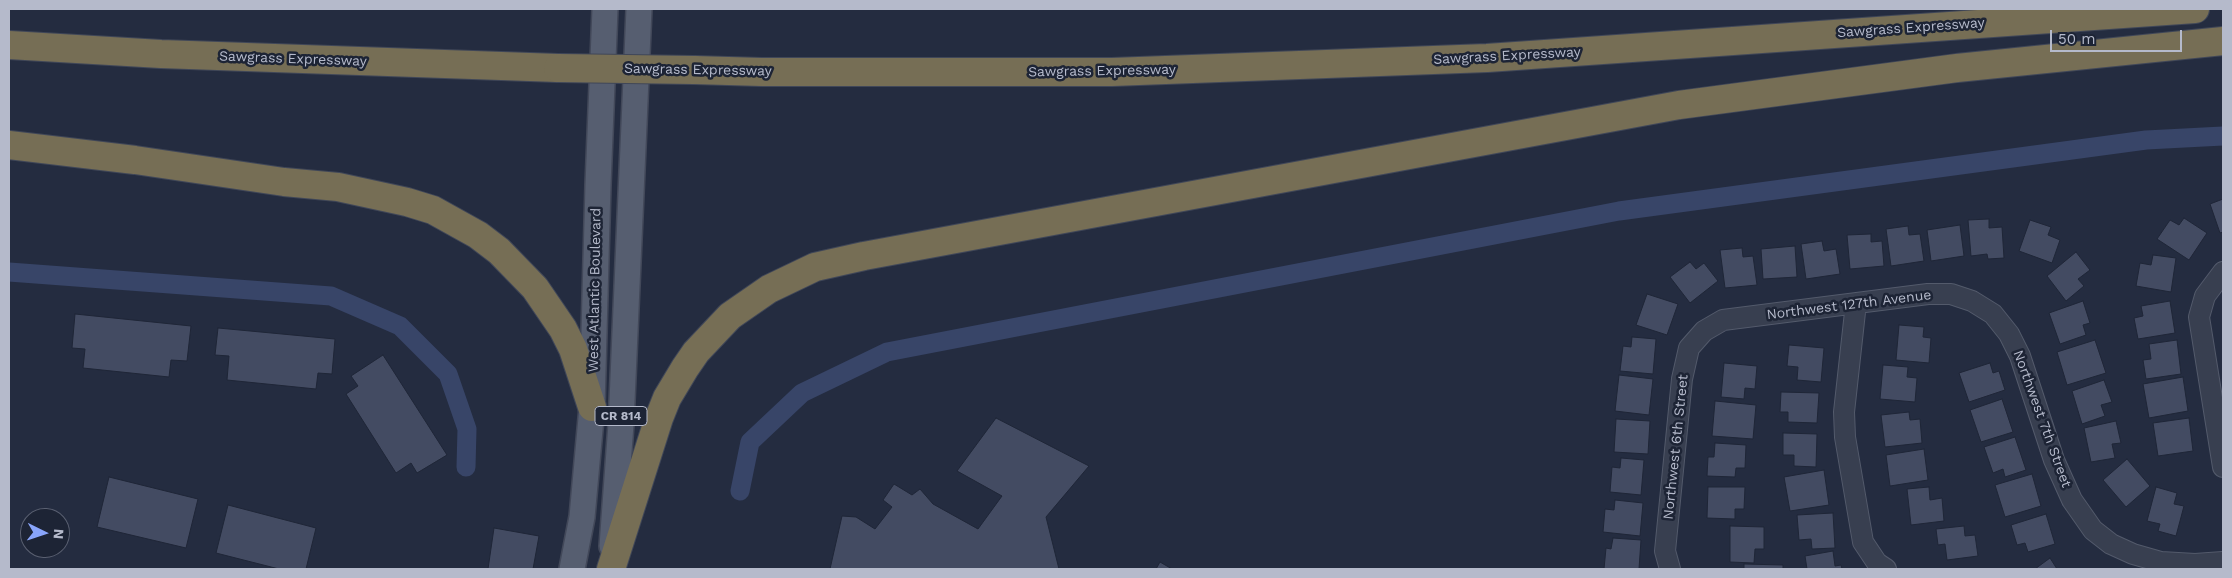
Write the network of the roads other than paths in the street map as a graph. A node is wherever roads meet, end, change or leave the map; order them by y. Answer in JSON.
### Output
{"nodes":[{"id":1,"x":605,"y":9,"type":"edge"},
{"id":2,"x":639,"y":9,"type":"edge"},
{"id":3,"x":2195,"y":9,"type":"edge"},
{"id":4,"x":2223,"y":40,"type":"edge"},
{"id":5,"x":9,"y":44,"type":"edge"},
{"id":6,"x":636,"y":69,"type":"junction"},
{"id":7,"x":9,"y":145,"type":"edge"},
{"id":8,"x":2220,"y":275,"type":"edge"},
{"id":9,"x":1856,"y":303,"type":"junction"},
{"id":10,"x":1994,"y":314,"type":"joint"},
{"id":11,"x":1704,"y":331,"type":"joint"},
{"id":12,"x":592,"y":407,"type":"junction"},
{"id":13,"x":2223,"y":467,"type":"edge"},
{"id":14,"x":2223,"y":562,"type":"edge"},
{"id":15,"x":572,"y":569,"type":"edge"},
{"id":16,"x":610,"y":569,"type":"edge"},
{"id":17,"x":1670,"y":569,"type":"edge"},
{"id":18,"x":1886,"y":569,"type":"edge"}],
"edges":[{"from":1,"to":12,"type":"main road","name":"West Atlantic Boulevard","number":"CR 814"},
{"from":2,"to":6,"type":"main road","number":"CR 814"},
{"from":3,"to":6,"type":"highway","name":"Sawgrass Expressway","bridge":true},
{"from":4,"to":16,"type":"highway"},
{"from":5,"to":6,"type":"highway","name":"Sawgrass Expressway","bridge":true},
{"from":6,"to":16,"type":"main road","number":"CR 814"},
{"from":7,"to":12,"type":"highway"},
{"from":8,"to":13,"type":"street"},
{"from":9,"to":10,"type":"street","name":"Northwest 127th Avenue"},
{"from":9,"to":11,"type":"street","name":"Northwest 127th Avenue"},
{"from":9,"to":18,"type":"street"},
{"from":10,"to":14,"type":"street","name":"Northwest 7th Street"},
{"from":11,"to":17,"type":"street","name":"Northwest 6th Street"},
{"from":12,"to":15,"type":"main road","name":"West Atlantic Boulevard","number":"CR 814"}]}
